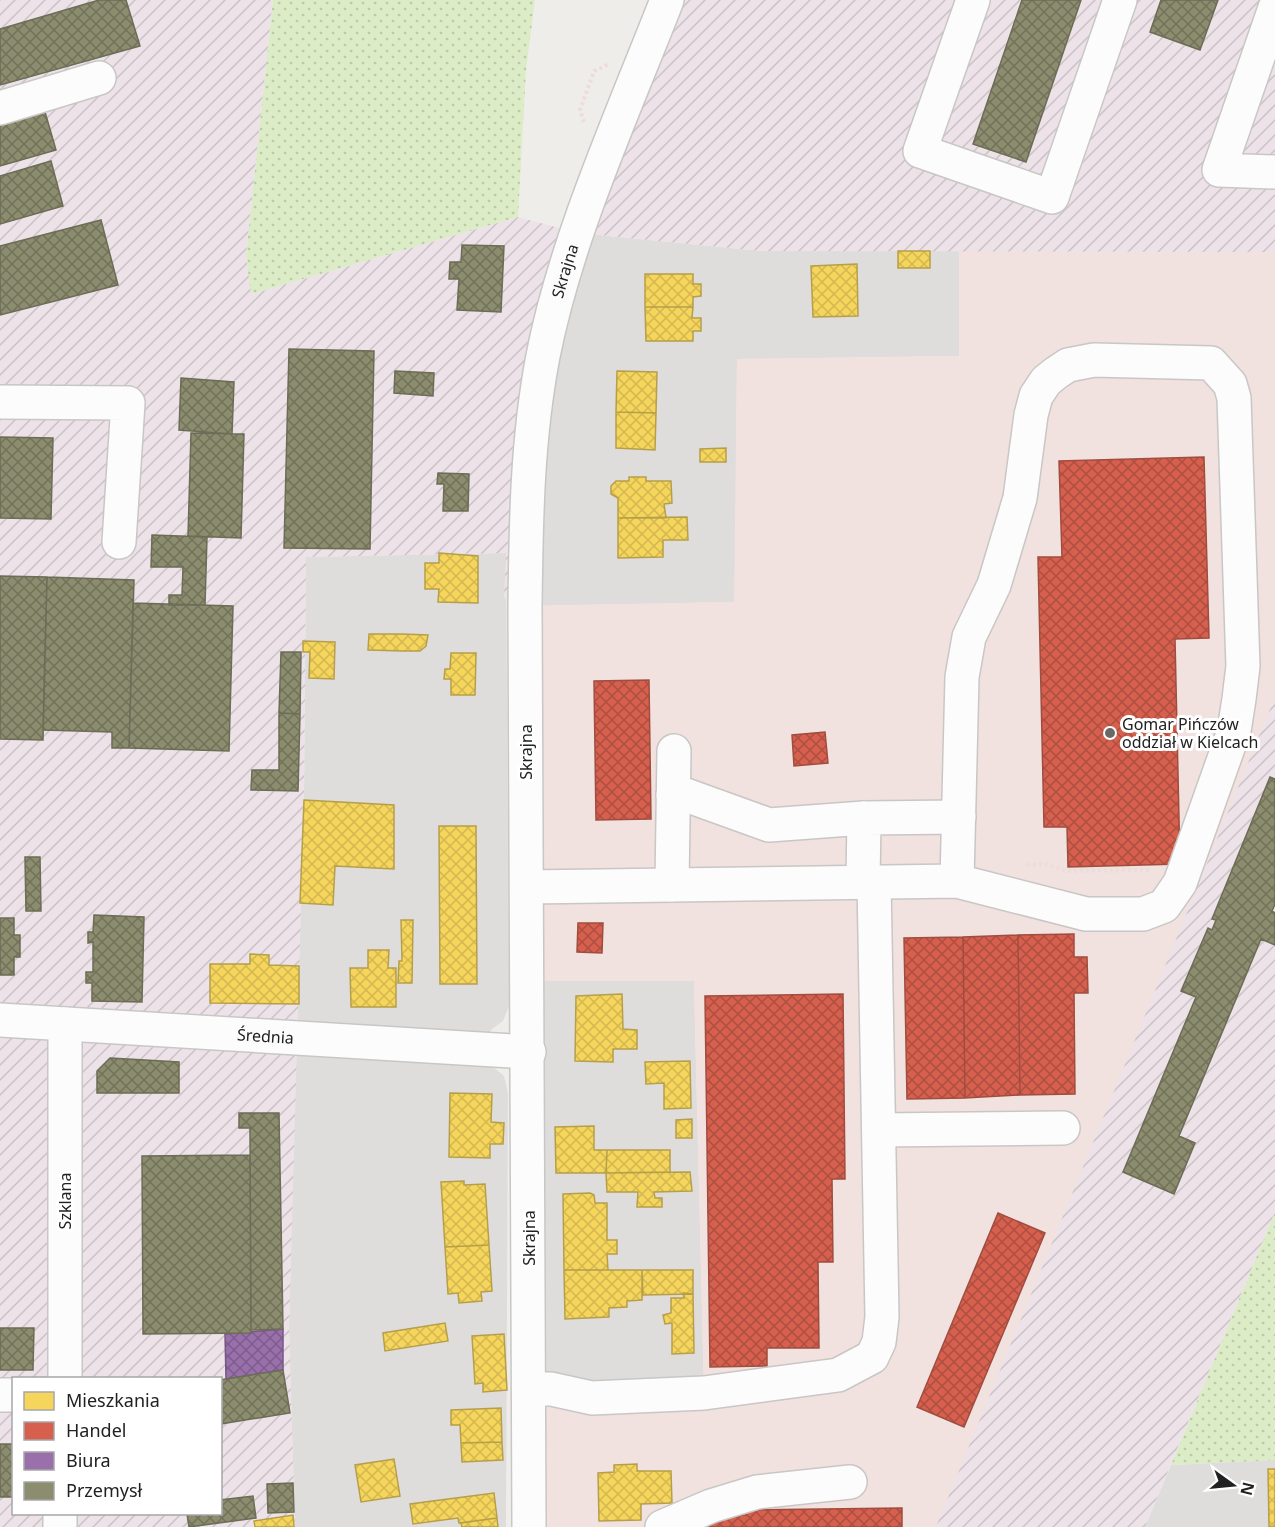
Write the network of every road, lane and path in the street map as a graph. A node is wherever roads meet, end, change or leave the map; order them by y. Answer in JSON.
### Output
{"nodes":[{"id":1,"x":667,"y":0,"type":"edge"},
{"id":2,"x":973,"y":0,"type":"edge"},
{"id":3,"x":1120,"y":0,"type":"edge"},
{"id":4,"x":1275,"y":8,"type":"edge"},
{"id":5,"x":99,"y":78,"type":"dead end"},
{"id":6,"x":0,"y":108,"type":"edge"},
{"id":7,"x":1275,"y":172,"type":"edge"},
{"id":8,"x":0,"y":402,"type":"edge"},
{"id":9,"x":119,"y":543,"type":"dead end"},
{"id":10,"x":674,"y":751,"type":"dead end"},
{"id":11,"x":673,"y":795,"type":"junction"},
{"id":12,"x":959,"y":817,"type":"junction"},
{"id":13,"x":864,"y":818,"type":"junction"},
{"id":14,"x":1024,"y":865,"type":"dead end"},
{"id":15,"x":1185,"y":870,"type":"junction"},
{"id":16,"x":957,"y":881,"type":"junction"},
{"id":17,"x":868,"y":882,"type":"junction"},
{"id":18,"x":672,"y":885,"type":"junction"},
{"id":19,"x":527,"y":887,"type":"junction"},
{"id":20,"x":0,"y":1020,"type":"edge"},
{"id":21,"x":65,"y":1024,"type":"junction"},
{"id":22,"x":529,"y":1052,"type":"junction"},
{"id":23,"x":1063,"y":1128,"type":"dead end"},
{"id":24,"x":879,"y":1130,"type":"junction"},
{"id":25,"x":65,"y":1377,"type":"edge"},
{"id":26,"x":530,"y":1389,"type":"junction"},
{"id":27,"x":850,"y":1482,"type":"dead end"},
{"id":28,"x":529,"y":1527,"type":"edge"},
{"id":29,"x":662,"y":1527,"type":"edge"}],
"edges":[{"from":1,"to":19,"type":"street","name":"Skrajna"},
{"from":2,"to":3,"type":"street"},
{"from":4,"to":7,"type":"street"},
{"from":5,"to":6,"type":"street"},
{"from":8,"to":9,"type":"street"},
{"from":10,"to":11,"type":"street"},
{"from":11,"to":13,"type":"street"},
{"from":11,"to":18,"type":"street"},
{"from":12,"to":13,"type":"street"},
{"from":12,"to":15,"type":"street"},
{"from":12,"to":16,"type":"street"},
{"from":13,"to":17,"type":"street"},
{"from":14,"to":15,"type":"path"},
{"from":15,"to":16,"type":"street"},
{"from":16,"to":17,"type":"street"},
{"from":17,"to":18,"type":"street"},
{"from":17,"to":24,"type":"street"},
{"from":18,"to":19,"type":"street"},
{"from":19,"to":22,"type":"street","name":"Skrajna"},
{"from":20,"to":21,"type":"street","name":"Średnia"},
{"from":21,"to":22,"type":"street","name":"Średnia"},
{"from":21,"to":25,"type":"street","name":"Szklana"},
{"from":22,"to":26,"type":"street","name":"Skrajna"},
{"from":23,"to":24,"type":"street"},
{"from":24,"to":26,"type":"street"},
{"from":26,"to":28,"type":"street","name":"Skrajna"},
{"from":27,"to":29,"type":"street"}]}
